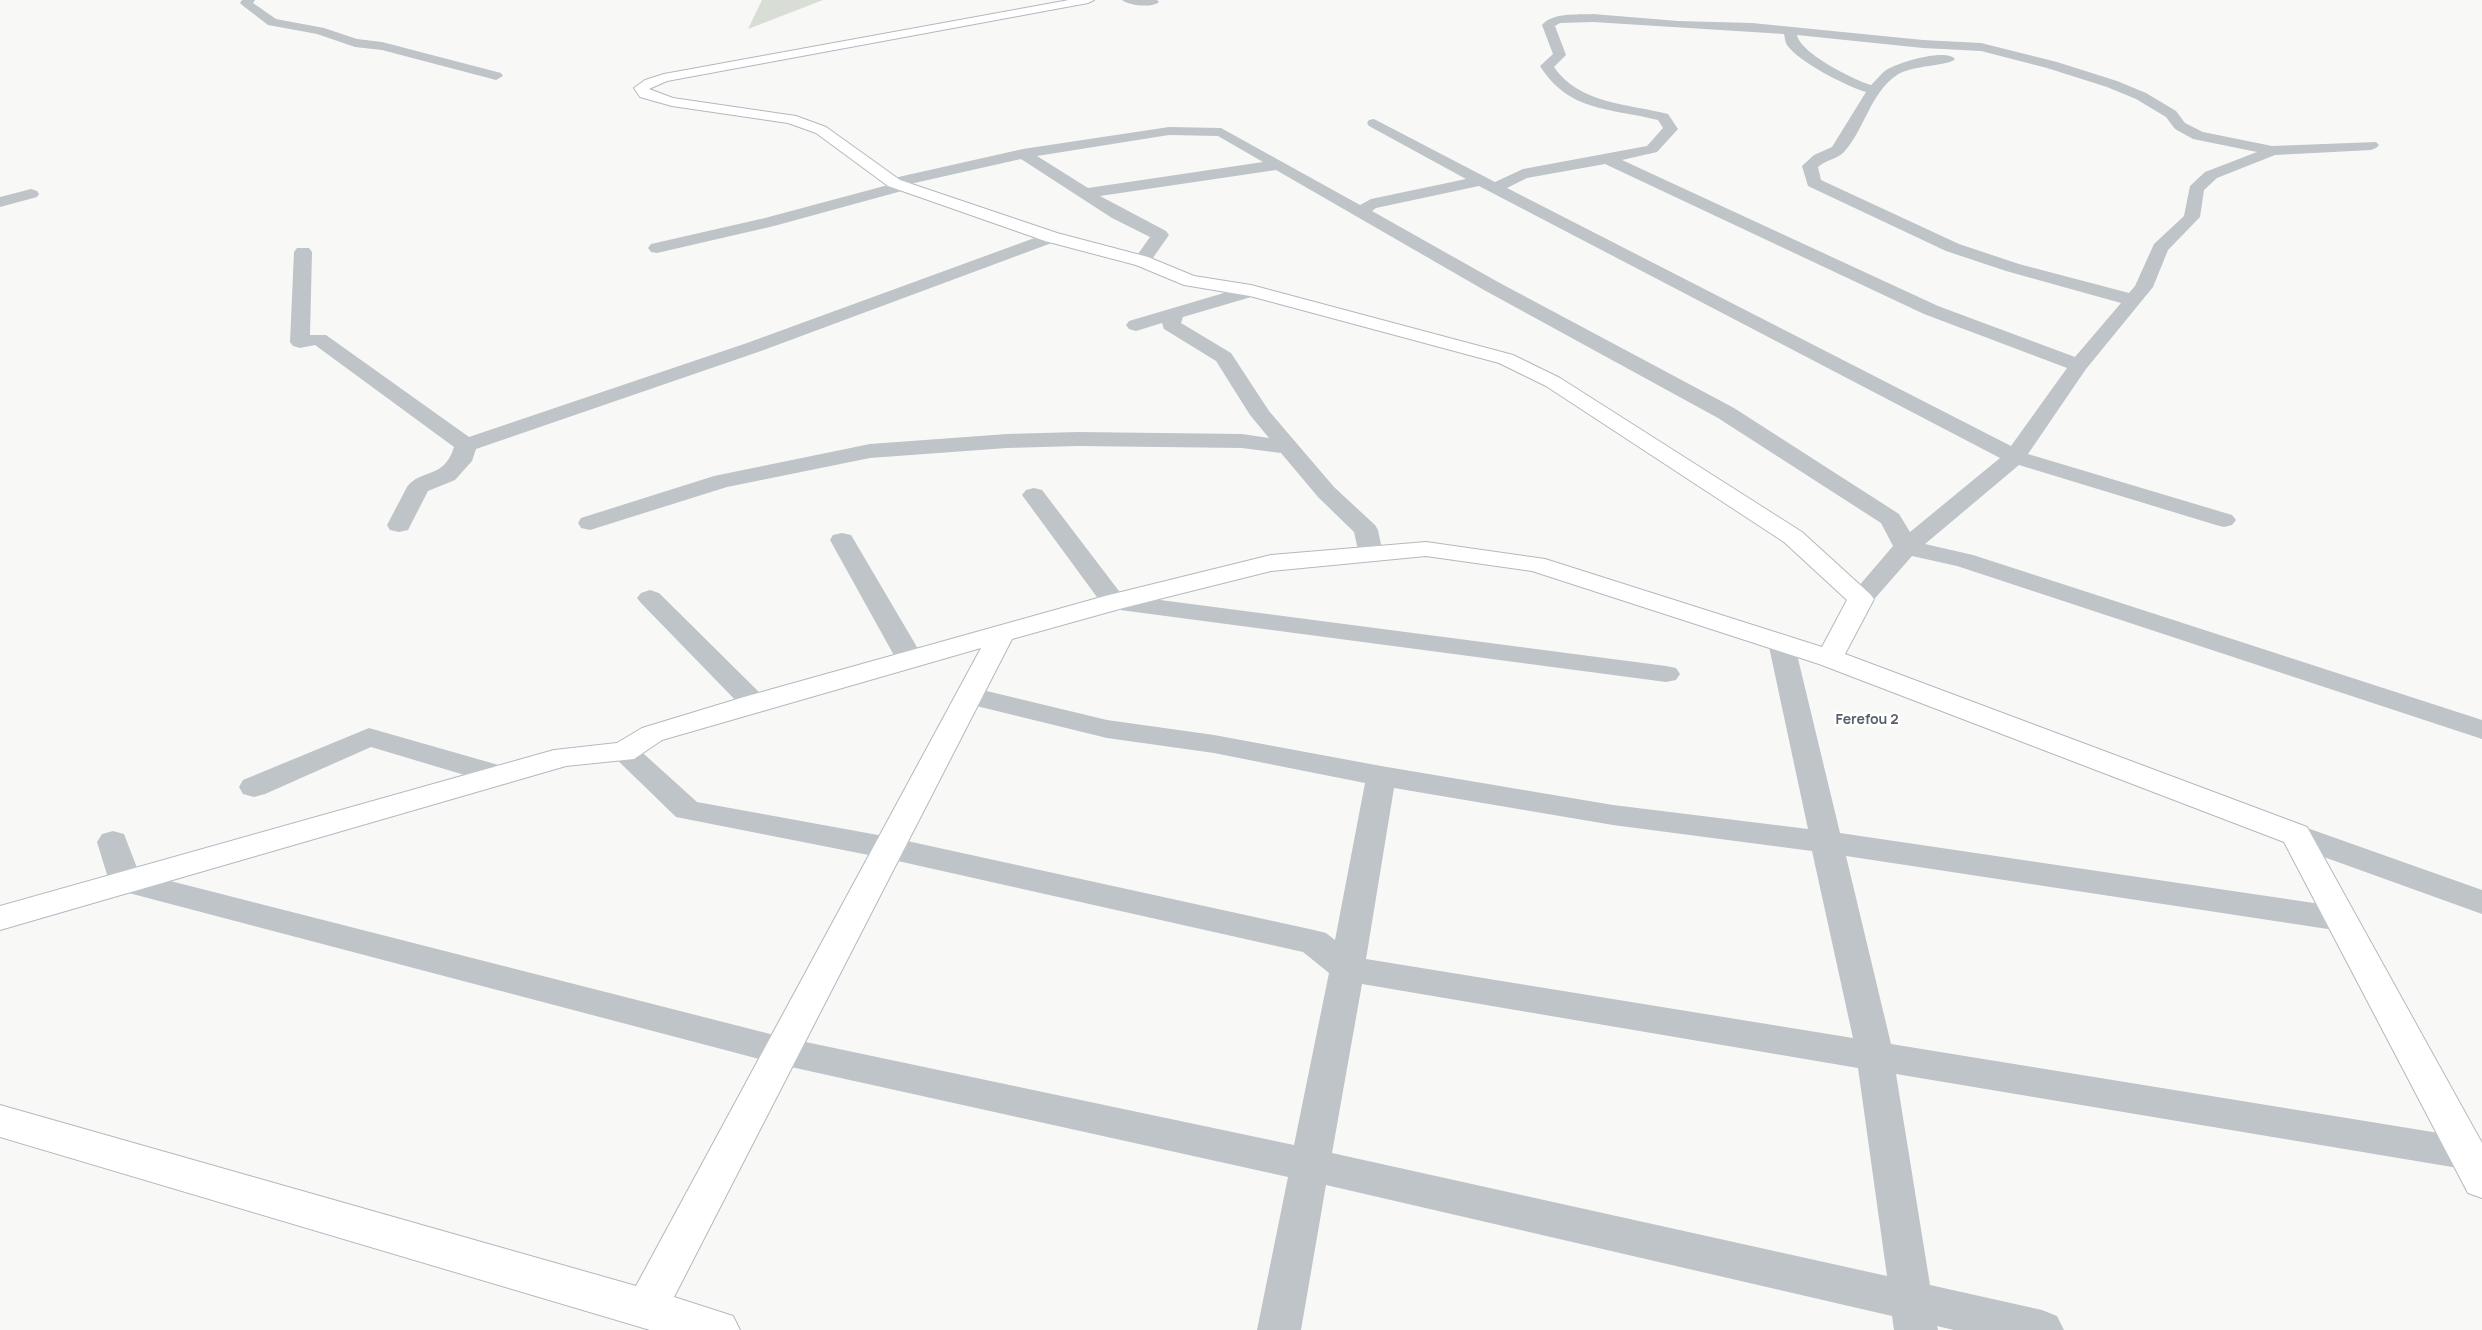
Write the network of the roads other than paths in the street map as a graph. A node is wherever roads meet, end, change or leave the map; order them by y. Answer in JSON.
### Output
{"nodes":[{"id":1,"x":1088,"y":0,"type":"edge"},
{"id":2,"x":1128,"y":0,"type":"edge"},
{"id":3,"x":242,"y":1,"type":"edge"},
{"id":4,"x":1153,"y":2,"type":"dead end"},
{"id":5,"x":1790,"y":31,"type":"junction"},
{"id":6,"x":1949,"y":59,"type":"dead end"},
{"id":7,"x":496,"y":76,"type":"dead end"},
{"id":8,"x":1874,"y":90,"type":"junction"},
{"id":9,"x":1374,"y":123,"type":"dead end"},
{"id":10,"x":2371,"y":145,"type":"dead end"},
{"id":11,"x":2272,"y":151,"type":"junction"},
{"id":12,"x":1023,"y":154,"type":"junction"},
{"id":13,"x":1607,"y":159,"type":"junction"},
{"id":14,"x":1277,"y":165,"type":"junction"},
{"id":15,"x":1488,"y":184,"type":"junction"},
{"id":16,"x":898,"y":185,"type":"junction"},
{"id":17,"x":1085,"y":193,"type":"junction"},
{"id":18,"x":31,"y":194,"type":"dead end"},
{"id":19,"x":0,"y":202,"type":"edge"},
{"id":20,"x":1890,"y":202,"type":"dead end"},
{"id":21,"x":1871,"y":210,"type":"junction"},
{"id":22,"x":1360,"y":213,"type":"junction"},
{"id":23,"x":1051,"y":237,"type":"junction"},
{"id":24,"x":657,"y":248,"type":"dead end"},
{"id":25,"x":303,"y":252,"type":"dead end"},
{"id":26,"x":1142,"y":262,"type":"junction"},
{"id":27,"x":1251,"y":291,"type":"junction"},
{"id":28,"x":2134,"y":300,"type":"junction"},
{"id":29,"x":1174,"y":314,"type":"junction"},
{"id":30,"x":1136,"y":326,"type":"dead end"},
{"id":31,"x":2079,"y":365,"type":"junction"},
{"id":32,"x":466,"y":445,"type":"junction"},
{"id":33,"x":1287,"y":448,"type":"junction"},
{"id":34,"x":2015,"y":457,"type":"junction"},
{"id":35,"x":1034,"y":495,"type":"dead end"},
{"id":36,"x":2224,"y":520,"type":"dead end"},
{"id":37,"x":590,"y":523,"type":"dead end"},
{"id":38,"x":399,"y":525,"type":"dead end"},
{"id":39,"x":842,"y":540,"type":"dead end"},
{"id":40,"x":1906,"y":547,"type":"junction"},
{"id":41,"x":1371,"y":554,"type":"junction"},
{"id":42,"x":650,"y":598,"type":"dead end"},
{"id":43,"x":1861,"y":599,"type":"junction"},
{"id":44,"x":1114,"y":602,"type":"junction"},
{"id":45,"x":1002,"y":633,"type":"junction"},
{"id":46,"x":1781,"y":642,"type":"junction"},
{"id":47,"x":1829,"y":658,"type":"junction"},
{"id":48,"x":910,"y":659,"type":"junction"},
{"id":49,"x":1666,"y":674,"type":"dead end"},
{"id":50,"x":970,"y":696,"type":"junction"},
{"id":51,"x":754,"y":703,"type":"junction"},
{"id":52,"x":2482,"y":730,"type":"edge"},
{"id":53,"x":624,"y":752,"type":"junction"},
{"id":54,"x":498,"y":775,"type":"junction"},
{"id":55,"x":1381,"y":776,"type":"junction"},
{"id":56,"x":254,"y":787,"type":"dead end"},
{"id":57,"x":2296,"y":835,"type":"junction"},
{"id":58,"x":113,"y":842,"type":"dead end"},
{"id":59,"x":1826,"y":842,"type":"junction"},
{"id":60,"x":889,"y":848,"type":"junction"},
{"id":61,"x":125,"y":881,"type":"junction"},
{"id":62,"x":2482,"y":902,"type":"edge"},
{"id":63,"x":0,"y":918,"type":"edge"},
{"id":64,"x":2341,"y":919,"type":"junction"},
{"id":65,"x":1347,"y":969,"type":"junction"},
{"id":66,"x":782,"y":1051,"type":"junction"},
{"id":67,"x":1875,"y":1056,"type":"junction"},
{"id":68,"x":0,"y":1120,"type":"edge"},
{"id":69,"x":2477,"y":1163,"type":"edge"},
{"id":70,"x":1310,"y":1165,"type":"junction"},
{"id":71,"x":646,"y":1309,"type":"junction"},
{"id":72,"x":1913,"y":1315,"type":"edge"},
{"id":73,"x":696,"y":1327,"type":"edge"},
{"id":74,"x":1279,"y":1330,"type":"edge"},
{"id":75,"x":2042,"y":1330,"type":"edge"}],
"edges":[{"from":1,"to":16,"type":"street"},
{"from":2,"to":4,"type":"street"},
{"from":3,"to":7,"type":"street"},
{"from":5,"to":8,"type":"street"},
{"from":5,"to":11,"type":"street"},
{"from":5,"to":13,"type":"street"},
{"from":6,"to":8,"type":"street"},
{"from":8,"to":21,"type":"street"},
{"from":9,"to":15,"type":"street"},
{"from":10,"to":11,"type":"street"},
{"from":11,"to":28,"type":"street"},
{"from":12,"to":14,"type":"street"},
{"from":12,"to":16,"type":"street"},
{"from":12,"to":17,"type":"street"},
{"from":13,"to":15,"type":"street"},
{"from":13,"to":31,"type":"street"},
{"from":14,"to":17,"type":"street"},
{"from":14,"to":22,"type":"street"},
{"from":15,"to":22,"type":"street"},
{"from":15,"to":34,"type":"street"},
{"from":16,"to":23,"type":"street"},
{"from":16,"to":24,"type":"street"},
{"from":17,"to":26,"type":"street"},
{"from":18,"to":19,"type":"street"},
{"from":20,"to":21,"type":"street"},
{"from":21,"to":28,"type":"street"},
{"from":22,"to":40,"type":"street"},
{"from":23,"to":26,"type":"street"},
{"from":23,"to":32,"type":"street"},
{"from":25,"to":32,"type":"street"},
{"from":26,"to":27,"type":"street"},
{"from":27,"to":29,"type":"street"},
{"from":27,"to":43,"type":"street"},
{"from":28,"to":31,"type":"street"},
{"from":29,"to":30,"type":"street"},
{"from":29,"to":33,"type":"street"},
{"from":31,"to":34,"type":"street"},
{"from":32,"to":38,"type":"street"},
{"from":33,"to":37,"type":"street"},
{"from":33,"to":41,"type":"street"},
{"from":34,"to":36,"type":"street"},
{"from":34,"to":40,"type":"street"},
{"from":35,"to":44,"type":"street"},
{"from":39,"to":48,"type":"street"},
{"from":40,"to":43,"type":"street"},
{"from":40,"to":52,"type":"street"},
{"from":41,"to":44,"type":"street"},
{"from":41,"to":46,"type":"street"},
{"from":42,"to":51,"type":"street"},
{"from":43,"to":47,"type":"street"},
{"from":44,"to":45,"type":"street"},
{"from":44,"to":49,"type":"street"},
{"from":45,"to":48,"type":"street"},
{"from":45,"to":50,"type":"street"},
{"from":46,"to":47,"type":"street"},
{"from":46,"to":59,"type":"street"},
{"from":47,"to":57,"type":"street"},
{"from":48,"to":51,"type":"street"},
{"from":50,"to":55,"type":"street"},
{"from":50,"to":60,"type":"street"},
{"from":51,"to":53,"type":"street"},
{"from":53,"to":54,"type":"street"},
{"from":53,"to":60,"type":"street"},
{"from":54,"to":56,"type":"street"},
{"from":54,"to":61,"type":"street"},
{"from":55,"to":59,"type":"street"},
{"from":55,"to":65,"type":"street"},
{"from":57,"to":62,"type":"street"},
{"from":57,"to":64,"type":"street"},
{"from":58,"to":61,"type":"street"},
{"from":59,"to":64,"type":"street"},
{"from":59,"to":67,"type":"street"},
{"from":60,"to":65,"type":"street"},
{"from":60,"to":66,"type":"street"},
{"from":61,"to":63,"type":"street"},
{"from":61,"to":66,"type":"street"},
{"from":64,"to":69,"type":"street"},
{"from":65,"to":67,"type":"street"},
{"from":65,"to":70,"type":"street"},
{"from":66,"to":70,"type":"street"},
{"from":66,"to":71,"type":"street"},
{"from":67,"to":69,"type":"street"},
{"from":67,"to":72,"type":"street"},
{"from":68,"to":71,"type":"street"},
{"from":70,"to":72,"type":"street"},
{"from":70,"to":74,"type":"street"},
{"from":71,"to":73,"type":"street"},
{"from":72,"to":75,"type":"street"}]}
